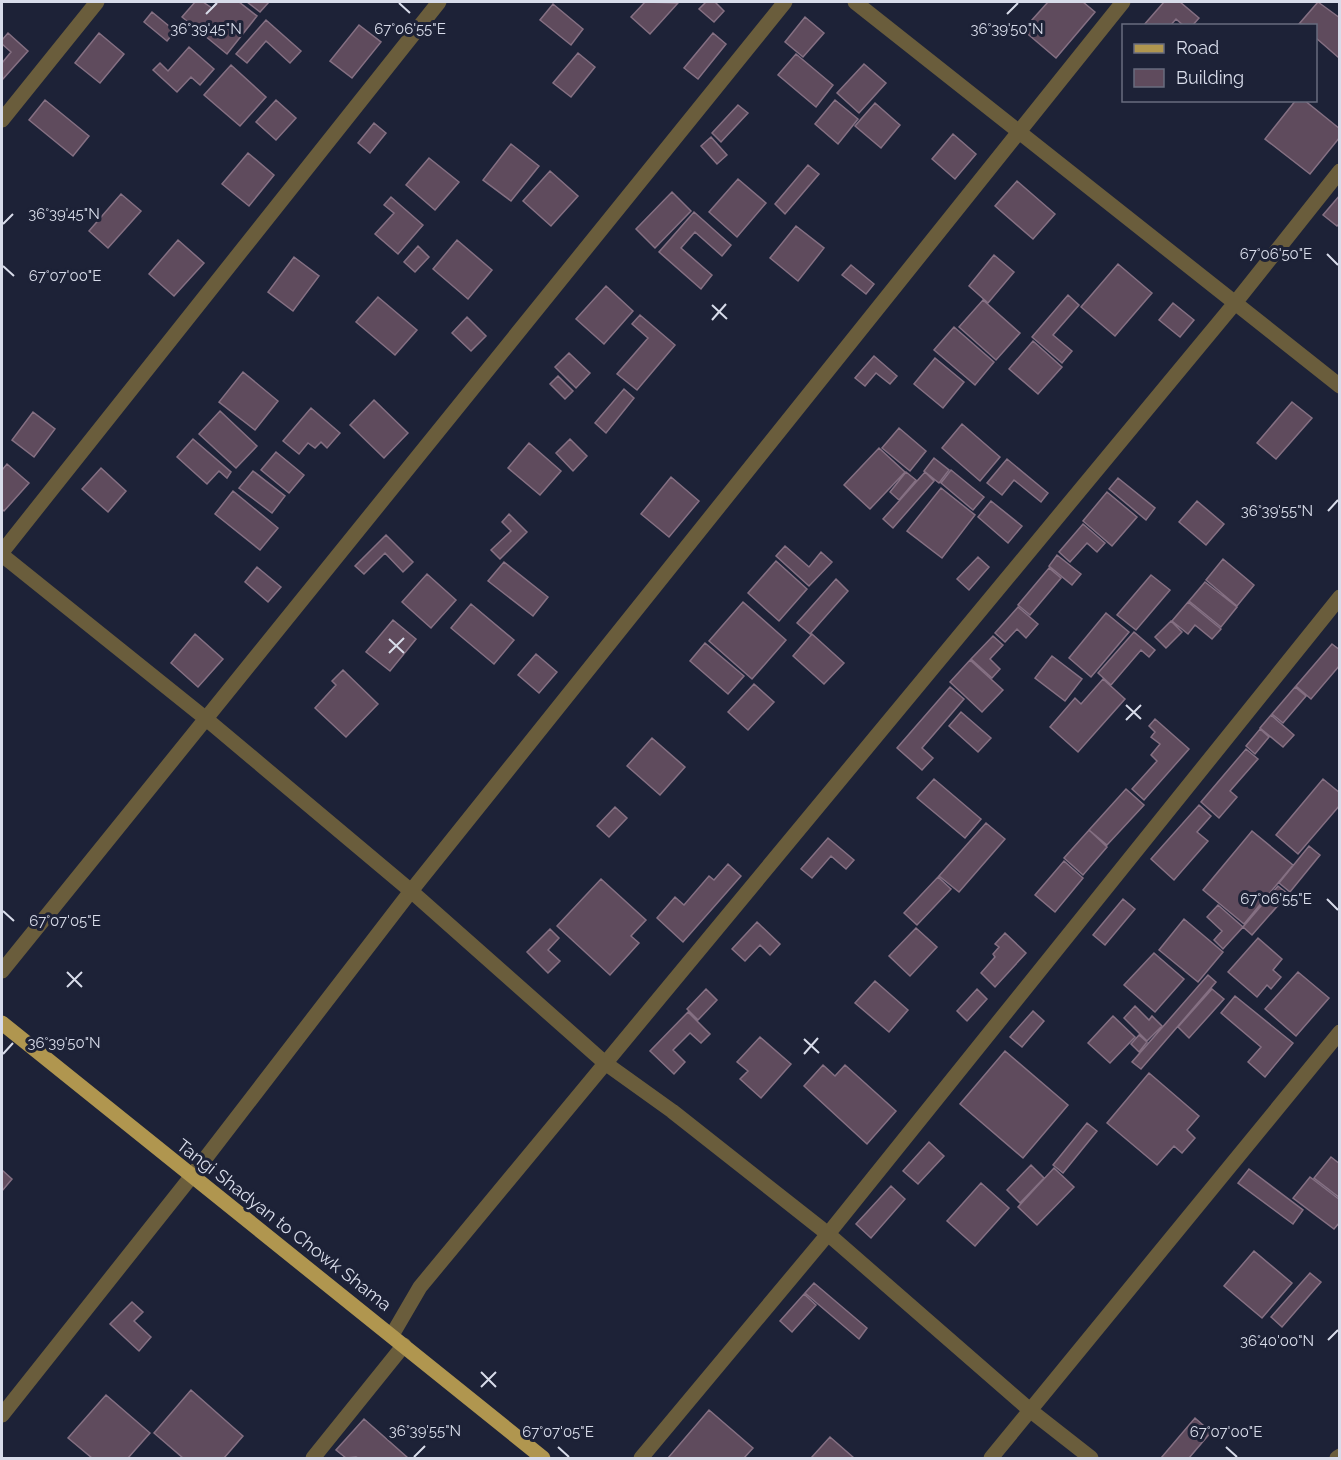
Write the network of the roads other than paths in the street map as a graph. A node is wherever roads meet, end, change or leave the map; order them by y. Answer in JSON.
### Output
{"nodes":[{"id":1,"x":97,"y":2,"type":"edge"},
{"id":2,"x":439,"y":2,"type":"edge"},
{"id":3,"x":784,"y":2,"type":"edge"},
{"id":4,"x":855,"y":2,"type":"edge"},
{"id":5,"x":1123,"y":2,"type":"edge"},
{"id":6,"x":2,"y":120,"type":"edge"},
{"id":7,"x":1019,"y":132,"type":"junction"},
{"id":8,"x":1340,"y":171,"type":"edge"},
{"id":9,"x":1234,"y":303,"type":"junction"},
{"id":10,"x":1340,"y":386,"type":"edge"},
{"id":11,"x":2,"y":553,"type":"edge"},
{"id":12,"x":1340,"y":597,"type":"edge"},
{"id":13,"x":205,"y":718,"type":"junction"},
{"id":14,"x":411,"y":891,"type":"junction"},
{"id":15,"x":2,"y":971,"type":"edge"},
{"id":16,"x":2,"y":1023,"type":"edge"},
{"id":17,"x":1340,"y":1032,"type":"edge"},
{"id":18,"x":605,"y":1063,"type":"junction"},
{"id":19,"x":191,"y":1177,"type":"junction"},
{"id":20,"x":828,"y":1234,"type":"junction"},
{"id":21,"x":398,"y":1340,"type":"junction"},
{"id":22,"x":1031,"y":1412,"type":"junction"},
{"id":23,"x":2,"y":1415,"type":"edge"},
{"id":24,"x":313,"y":1458,"type":"edge"},
{"id":25,"x":543,"y":1458,"type":"edge"},
{"id":26,"x":641,"y":1458,"type":"edge"},
{"id":27,"x":991,"y":1458,"type":"edge"},
{"id":28,"x":1091,"y":1458,"type":"edge"}],
"edges":[{"from":1,"to":6,"type":"street"},
{"from":2,"to":11,"type":"street"},
{"from":3,"to":13,"type":"street"},
{"from":4,"to":7,"type":"street"},
{"from":5,"to":7,"type":"street"},
{"from":7,"to":9,"type":"street"},
{"from":7,"to":14,"type":"street"},
{"from":8,"to":9,"type":"street"},
{"from":9,"to":10,"type":"street"},
{"from":9,"to":18,"type":"street"},
{"from":11,"to":13,"type":"street"},
{"from":12,"to":20,"type":"street"},
{"from":13,"to":14,"type":"street"},
{"from":13,"to":15,"type":"street"},
{"from":14,"to":18,"type":"street"},
{"from":14,"to":19,"type":"street"},
{"from":16,"to":19,"type":"main road","name":"Tangi Shadyan to Chowk Shama"},
{"from":17,"to":22,"type":"street"},
{"from":18,"to":20,"type":"street"},
{"from":18,"to":21,"type":"street"},
{"from":19,"to":21,"type":"main road","name":"Tangi Shadyan to Chowk Shama"},
{"from":19,"to":23,"type":"street"},
{"from":20,"to":22,"type":"street"},
{"from":20,"to":26,"type":"street"},
{"from":21,"to":24,"type":"street"},
{"from":21,"to":25,"type":"main road","name":"Tangi Shadyan to Chowk Shama"},
{"from":22,"to":27,"type":"street"},
{"from":22,"to":28,"type":"street"}]}
